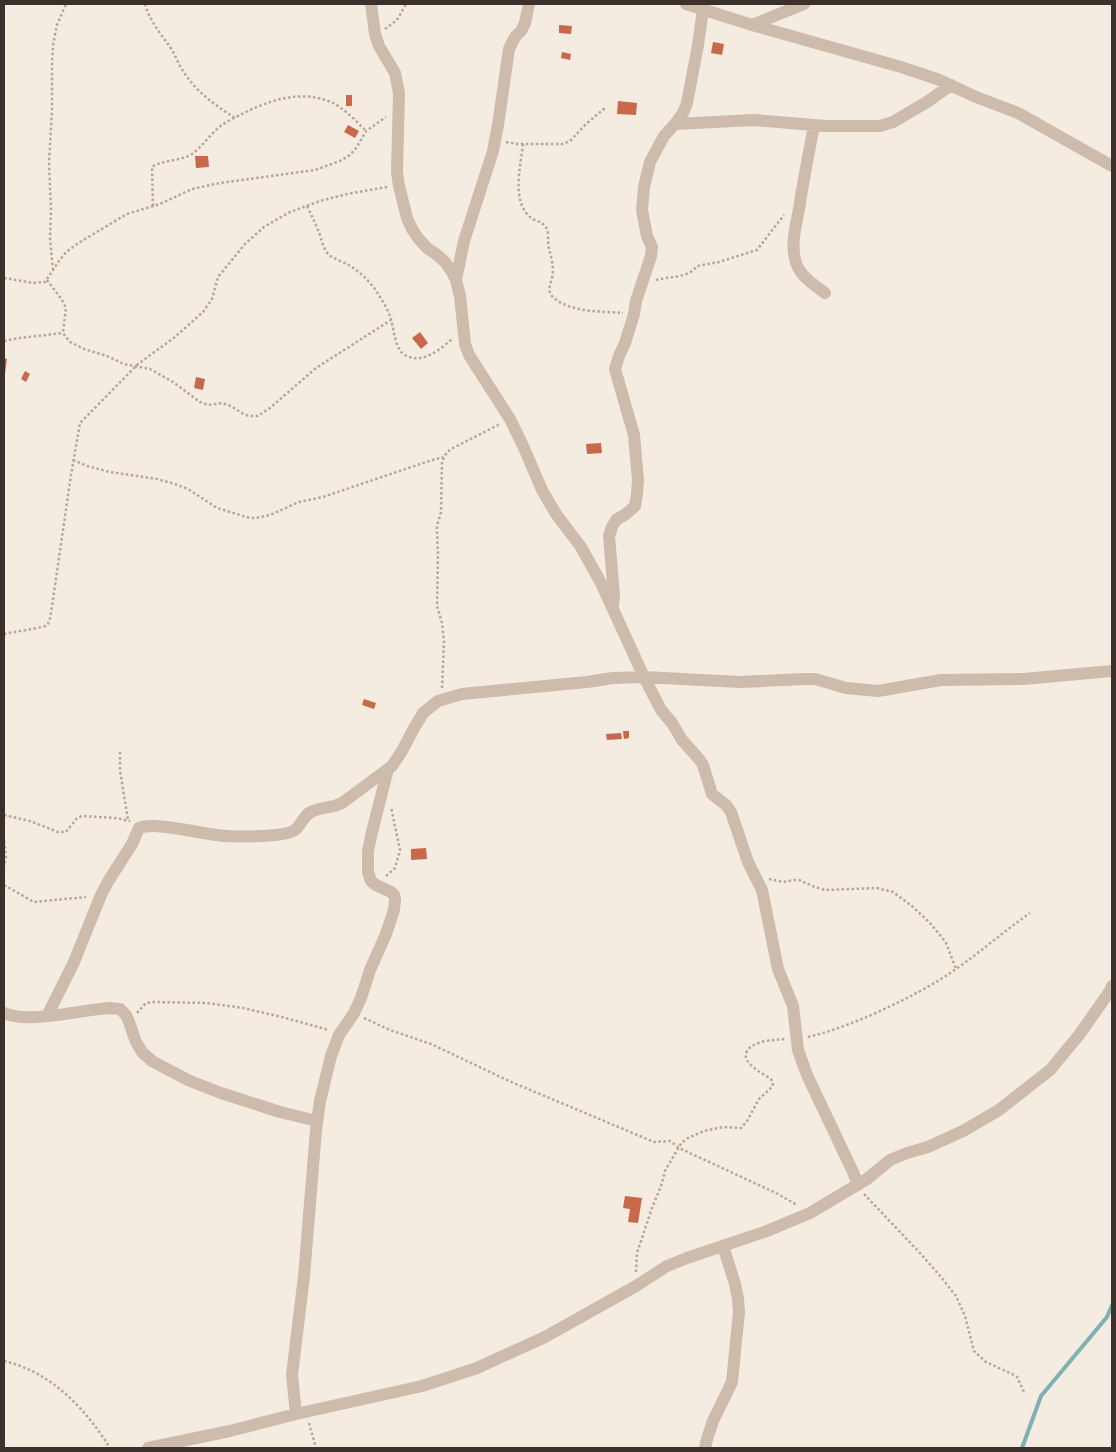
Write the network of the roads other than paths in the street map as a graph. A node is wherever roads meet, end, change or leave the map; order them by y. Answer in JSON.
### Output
{"nodes":[{"id":1,"x":371,"y":4,"type":"edge"},
{"id":2,"x":529,"y":4,"type":"edge"},
{"id":3,"x":686,"y":4,"type":"edge"},
{"id":4,"x":804,"y":4,"type":"edge"},
{"id":5,"x":703,"y":10,"type":"junction"},
{"id":6,"x":752,"y":25,"type":"junction"},
{"id":7,"x":951,"y":85,"type":"junction"},
{"id":8,"x":675,"y":124,"type":"junction"},
{"id":9,"x":814,"y":125,"type":"junction"},
{"id":10,"x":1112,"y":166,"type":"edge"},
{"id":11,"x":456,"y":280,"type":"junction"},
{"id":12,"x":825,"y":293,"type":"dead end"},
{"id":13,"x":613,"y":608,"type":"junction"},
{"id":14,"x":1112,"y":671,"type":"edge"},
{"id":15,"x":644,"y":677,"type":"junction"},
{"id":16,"x":388,"y":769,"type":"junction"},
{"id":17,"x":1112,"y":986,"type":"edge"},
{"id":18,"x":4,"y":1013,"type":"edge"},
{"id":19,"x":47,"y":1016,"type":"junction"},
{"id":20,"x":317,"y":1121,"type":"junction"},
{"id":21,"x":858,"y":1184,"type":"junction"},
{"id":22,"x":723,"y":1246,"type":"junction"},
{"id":23,"x":301,"y":1413,"type":"junction"},
{"id":24,"x":148,"y":1448,"type":"edge"},
{"id":25,"x":705,"y":1448,"type":"edge"}],
"edges":[{"from":1,"to":11,"type":"street"},
{"from":2,"to":11,"type":"street"},
{"from":3,"to":5,"type":"street"},
{"from":4,"to":6,"type":"street"},
{"from":5,"to":6,"type":"street"},
{"from":5,"to":8,"type":"street"},
{"from":6,"to":7,"type":"street"},
{"from":7,"to":9,"type":"street"},
{"from":7,"to":10,"type":"street"},
{"from":8,"to":9,"type":"street"},
{"from":8,"to":13,"type":"street"},
{"from":9,"to":12,"type":"street"},
{"from":11,"to":13,"type":"street"},
{"from":13,"to":15,"type":"street"},
{"from":14,"to":15,"type":"street"},
{"from":15,"to":16,"type":"street"},
{"from":15,"to":21,"type":"street"},
{"from":16,"to":19,"type":"street"},
{"from":16,"to":20,"type":"street"},
{"from":17,"to":21,"type":"street"},
{"from":18,"to":19,"type":"street"},
{"from":19,"to":20,"type":"street"},
{"from":20,"to":23,"type":"street"},
{"from":21,"to":22,"type":"street"},
{"from":22,"to":23,"type":"street"},
{"from":22,"to":25,"type":"street"},
{"from":23,"to":24,"type":"street"}]}
